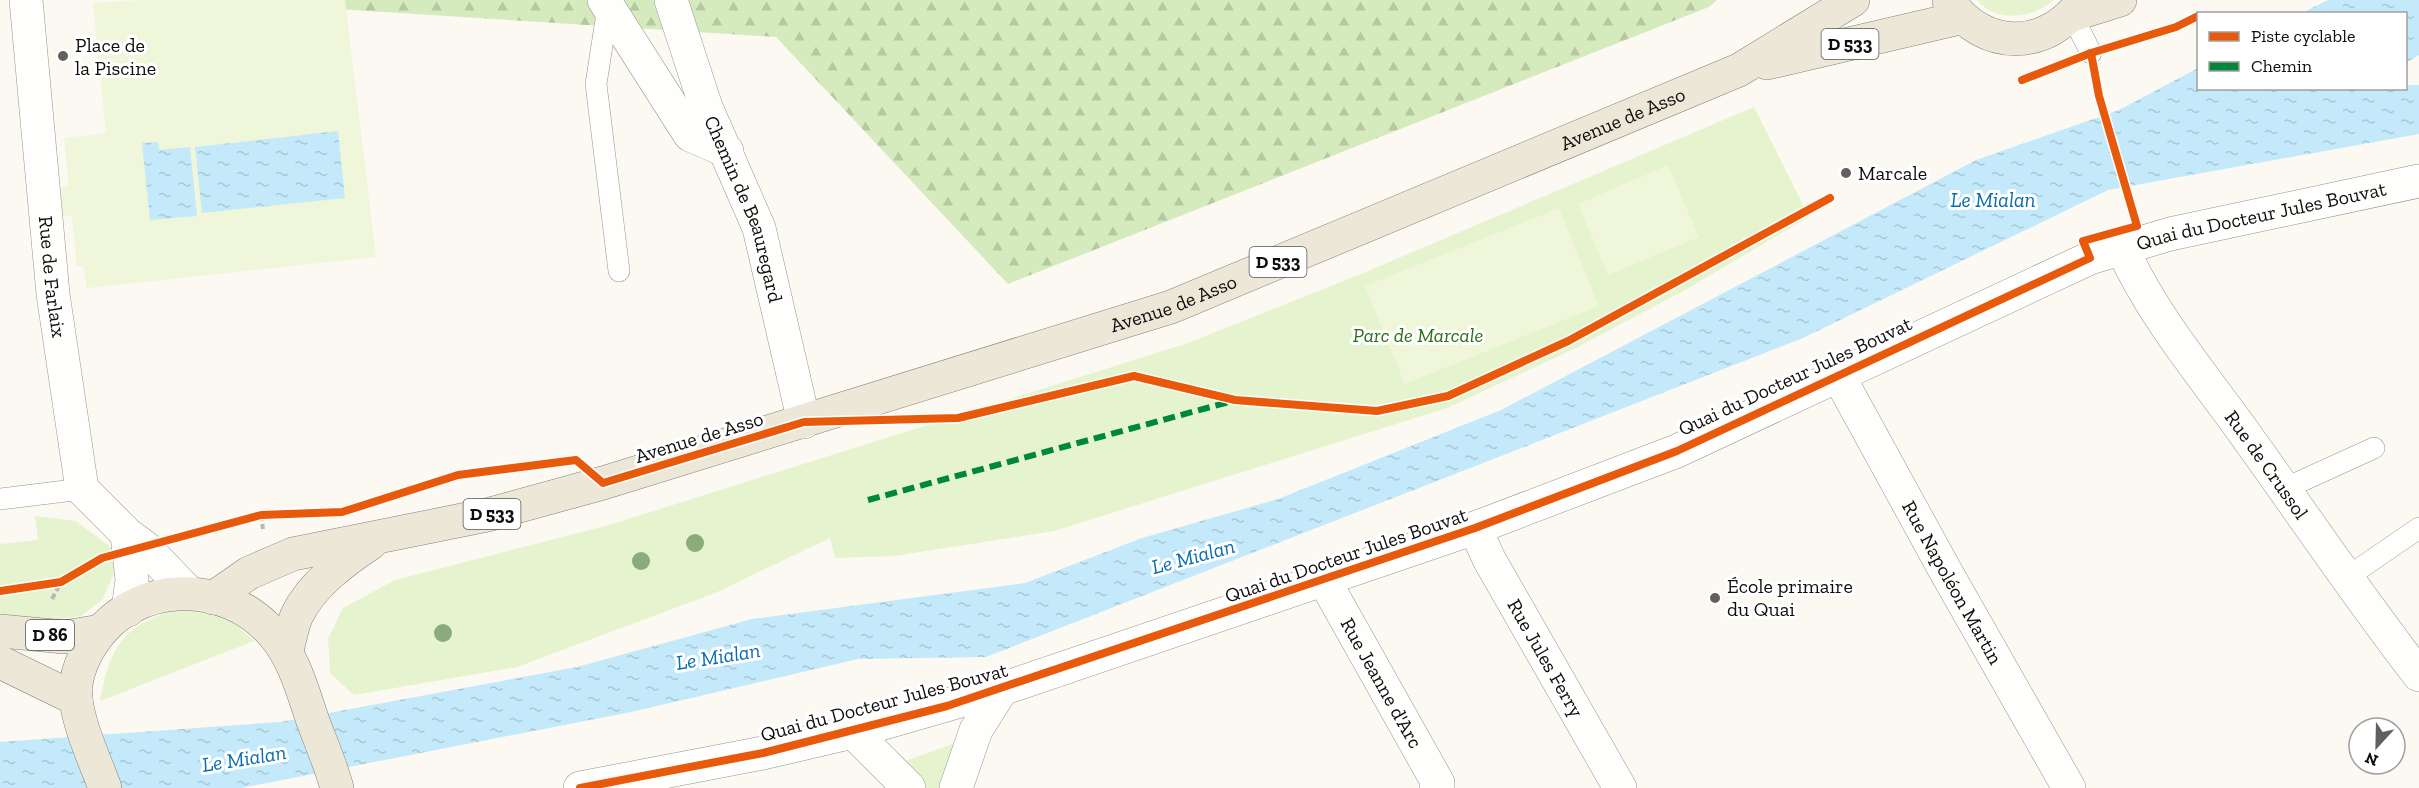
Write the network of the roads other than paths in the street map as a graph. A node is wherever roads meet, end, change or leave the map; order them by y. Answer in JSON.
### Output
{"nodes":[{"id":1,"x":26,"y":0,"type":"edge"},
{"id":2,"x":670,"y":0,"type":"edge"},
{"id":3,"x":1853,"y":0,"type":"edge"},
{"id":4,"x":2120,"y":0,"type":"edge"},
{"id":5,"x":606,"y":3,"type":"edge"},
{"id":6,"x":2078,"y":8,"type":"edge"},
{"id":7,"x":1954,"y":9,"type":"edge"},
{"id":8,"x":2091,"y":53,"type":"dead end"},
{"id":9,"x":1739,"y":70,"type":"junction"},
{"id":10,"x":727,"y":151,"type":"junction"},
{"id":11,"x":2419,"y":181,"type":"edge"},
{"id":12,"x":2122,"y":248,"type":"junction"},
{"id":13,"x":619,"y":271,"type":"dead end"},
{"id":14,"x":1838,"y":375,"type":"junction"},
{"id":15,"x":804,"y":422,"type":"junction"},
{"id":16,"x":2374,"y":448,"type":"dead end"},
{"id":17,"x":82,"y":489,"type":"junction"},
{"id":18,"x":2284,"y":489,"type":"junction"},
{"id":19,"x":0,"y":499,"type":"edge"},
{"id":20,"x":1475,"y":528,"type":"junction"},
{"id":21,"x":2419,"y":528,"type":"edge"},
{"id":22,"x":127,"y":534,"type":"junction"},
{"id":23,"x":379,"y":539,"type":"junction"},
{"id":24,"x":2346,"y":578,"type":"junction"},
{"id":25,"x":1324,"y":580,"type":"junction"},
{"id":26,"x":200,"y":595,"type":"junction"},
{"id":27,"x":128,"y":610,"type":"junction"},
{"id":28,"x":0,"y":631,"type":"edge"},
{"id":29,"x":101,"y":631,"type":"junction"},
{"id":30,"x":289,"y":657,"type":"junction"},
{"id":31,"x":0,"y":662,"type":"edge"},
{"id":32,"x":2418,"y":672,"type":"edge"},
{"id":33,"x":1002,"y":689,"type":"junction"},
{"id":34,"x":77,"y":705,"type":"junction"},
{"id":35,"x":853,"y":732,"type":"junction"},
{"id":36,"x":336,"y":785,"type":"edge"},
{"id":37,"x":105,"y":788,"type":"edge"},
{"id":38,"x":580,"y":788,"type":"edge"},
{"id":39,"x":909,"y":788,"type":"edge"},
{"id":40,"x":956,"y":788,"type":"edge"},
{"id":41,"x":1436,"y":788,"type":"edge"},
{"id":42,"x":1620,"y":788,"type":"edge"},
{"id":43,"x":2069,"y":788,"type":"edge"}],
"edges":[{"from":1,"to":17,"type":"street","name":"Rue de Farlaix"},
{"from":2,"to":10,"type":"street","name":"Chemin de Beauregard"},
{"from":3,"to":9,"type":"main road","name":"Avenue de Asso","number":"D 533"},
{"from":4,"to":6,"type":"main road"},
{"from":5,"to":10,"type":"street"},
{"from":5,"to":13,"type":"lane"},
{"from":6,"to":7,"type":"main road"},
{"from":6,"to":8,"type":"lane"},
{"from":7,"to":9,"type":"main road","name":"Avenue de Asso","number":"D 533"},
{"from":9,"to":15,"type":"main road","name":"Avenue de Asso","number":"D 533"},
{"from":10,"to":15,"type":"street","name":"Chemin de Beauregard"},
{"from":11,"to":12,"type":"street","name":"Quai du Docteur Jules Bouvat"},
{"from":12,"to":14,"type":"street","name":"Quai du Docteur Jules Bouvat"},
{"from":12,"to":18,"type":"street","name":"Rue de Crussol"},
{"from":14,"to":20,"type":"street","name":"Quai du Docteur Jules Bouvat"},
{"from":14,"to":43,"type":"street","name":"Rue Napoléon Martin"},
{"from":15,"to":23,"type":"main road","name":"Avenue de Asso","number":"D 533"},
{"from":16,"to":18,"type":"lane"},
{"from":17,"to":19,"type":"lane"},
{"from":17,"to":22,"type":"street"},
{"from":18,"to":24,"type":"street","name":"Rue de Crussol"},
{"from":20,"to":25,"type":"street","name":"Quai du Docteur Jules Bouvat"},
{"from":20,"to":42,"type":"street","name":"Rue Jules Ferry"},
{"from":21,"to":24,"type":"lane"},
{"from":22,"to":26,"type":"street"},
{"from":22,"to":27,"type":"street"},
{"from":23,"to":26,"type":"main road","name":"Avenue de Asso","number":"D 533"},
{"from":23,"to":30,"type":"main road","name":"Avenue de Asso","number":"D 533"},
{"from":24,"to":32,"type":"street","name":"Rue de Crussol"},
{"from":25,"to":33,"type":"street","name":"Quai du Docteur Jules Bouvat"},
{"from":25,"to":41,"type":"street","name":"Rue Jeanne d'Arc"},
{"from":26,"to":27,"type":"main road"},
{"from":26,"to":30,"type":"main road"},
{"from":27,"to":29,"type":"main road"},
{"from":28,"to":29,"type":"main road","number":"D 86"},
{"from":29,"to":34,"type":"main road"},
{"from":30,"to":36,"type":"main road"},
{"from":31,"to":34,"type":"main road","number":"D 86"},
{"from":33,"to":35,"type":"street","name":"Quai du Docteur Jules Bouvat"},
{"from":33,"to":40,"type":"street"},
{"from":34,"to":37,"type":"main road"},
{"from":35,"to":38,"type":"street","name":"Quai du Docteur Jules Bouvat"},
{"from":35,"to":39,"type":"street"}]}
